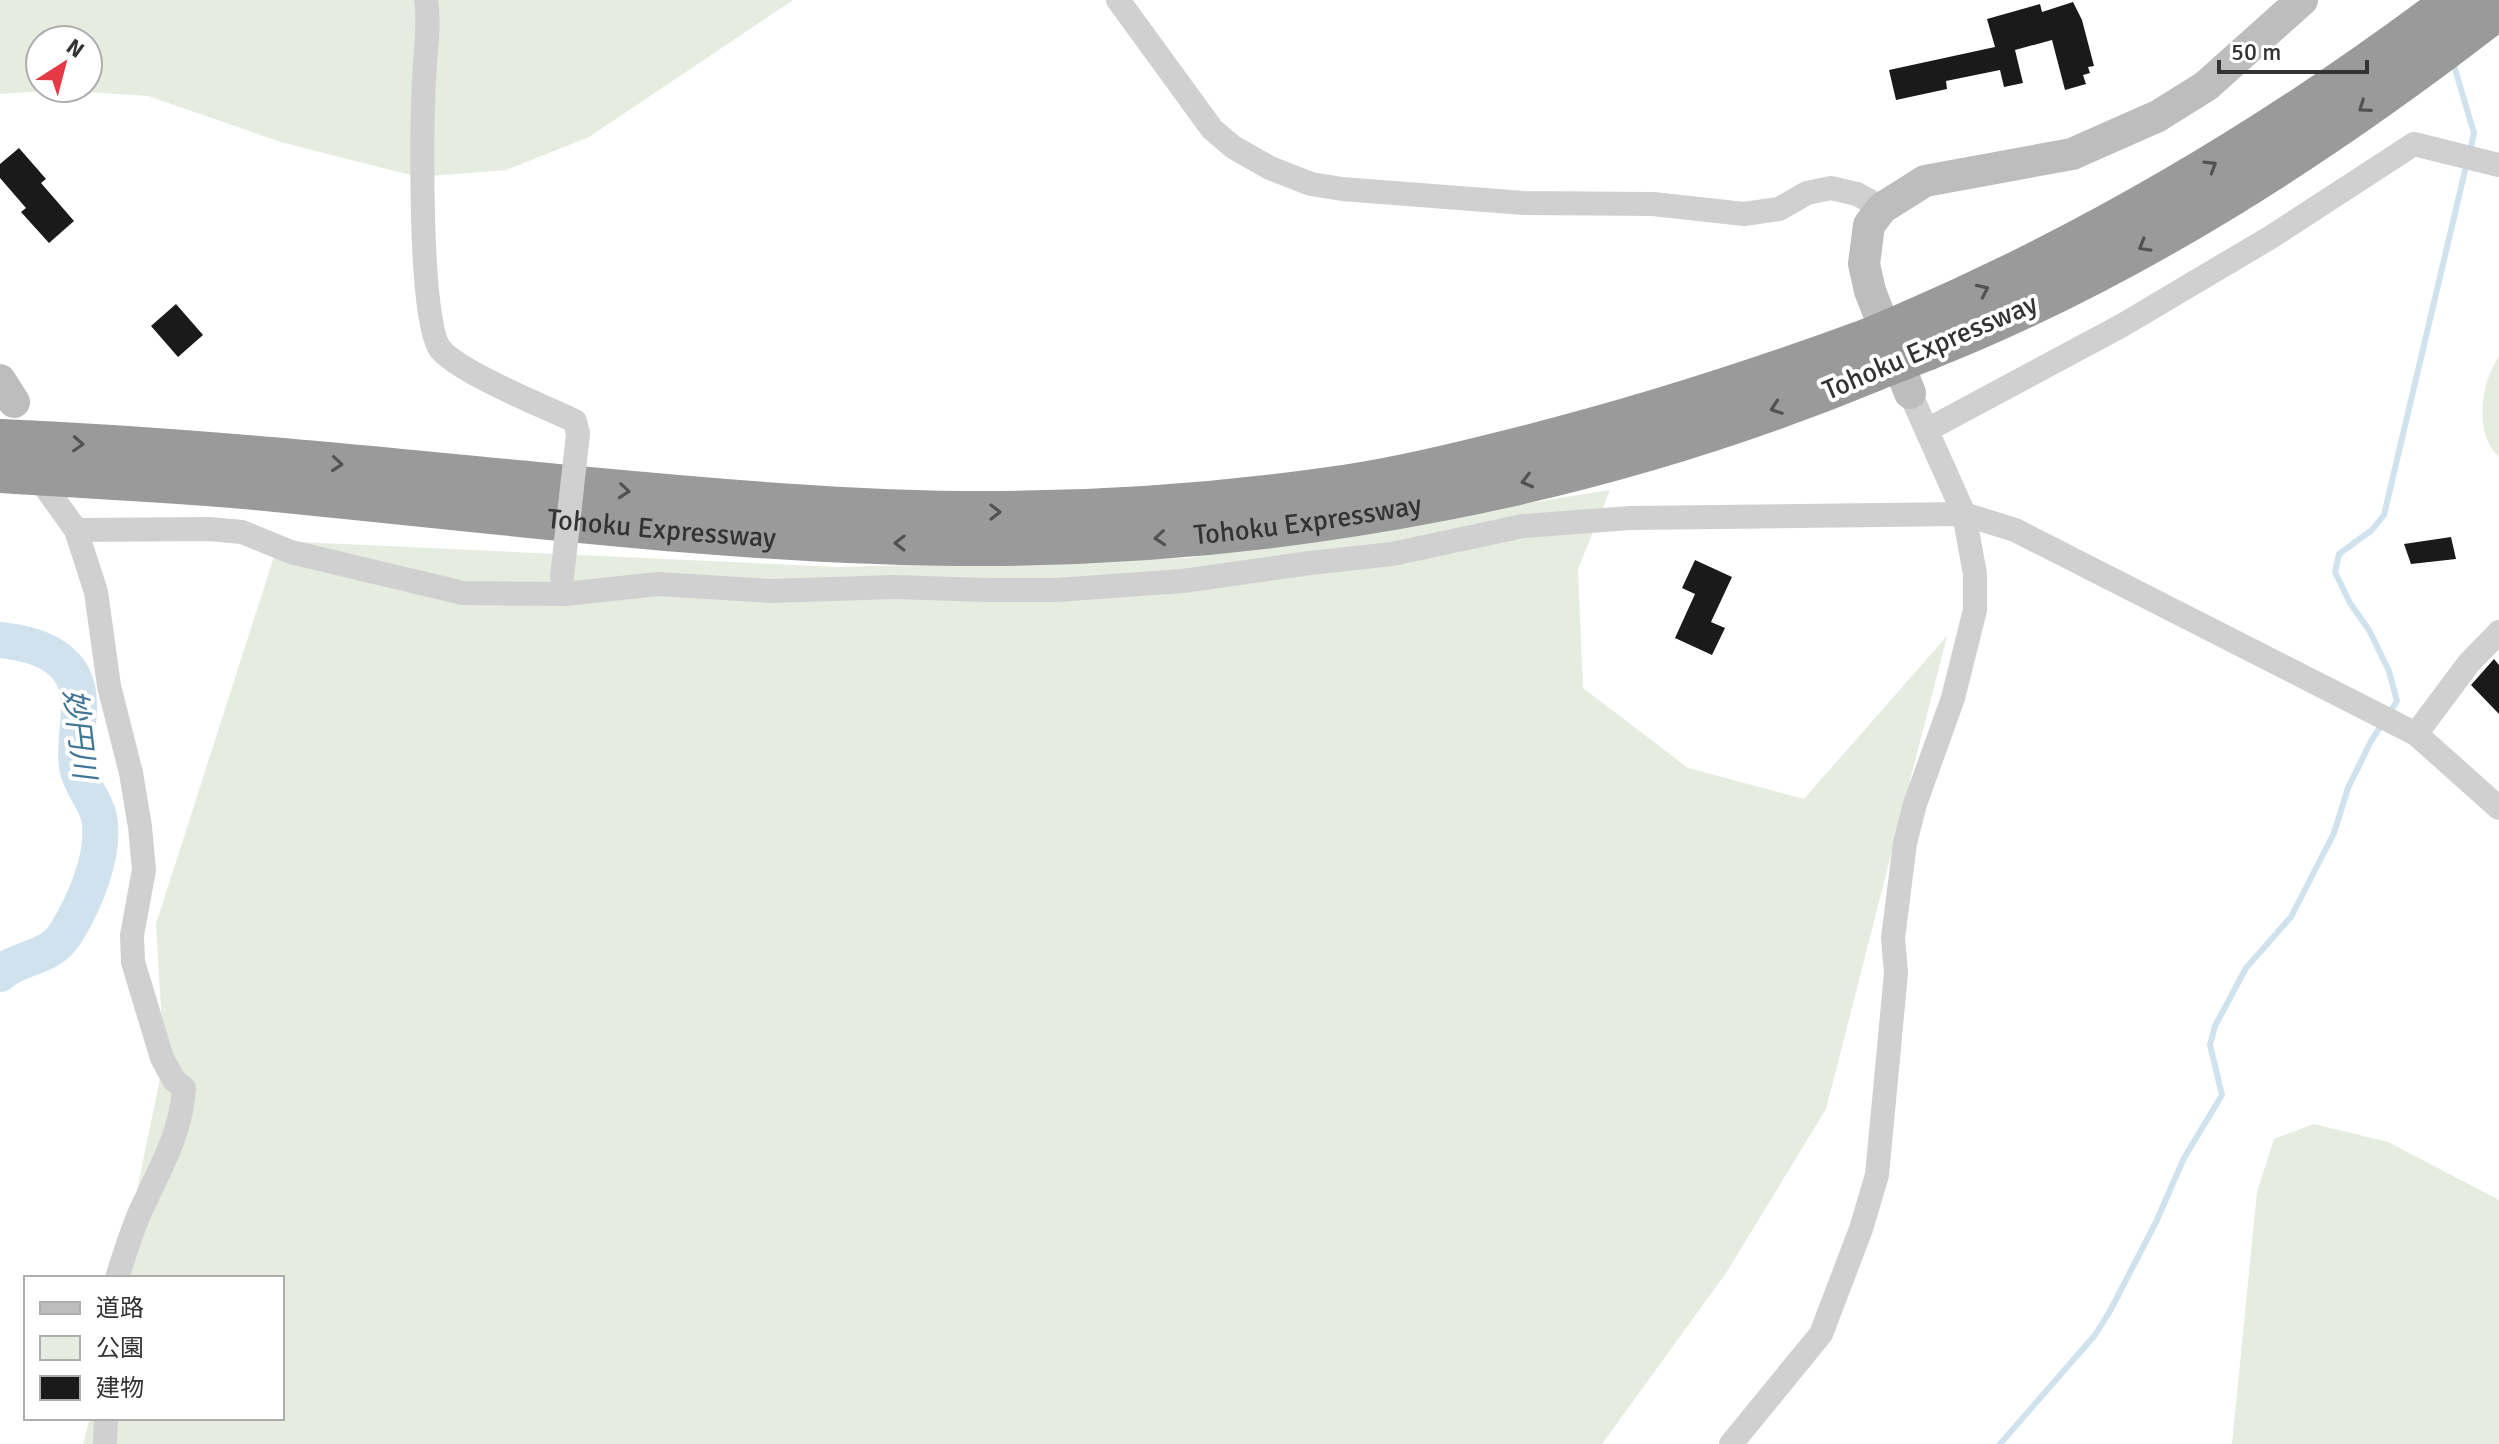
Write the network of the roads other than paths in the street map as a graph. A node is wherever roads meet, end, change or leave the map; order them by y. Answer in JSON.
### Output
{"nodes":[{"id":1,"x":426,"y":0,"type":"edge"},
{"id":2,"x":1118,"y":0,"type":"edge"},
{"id":3,"x":2302,"y":0,"type":"edge"},
{"id":4,"x":2499,"y":8,"type":"edge"},
{"id":5,"x":2457,"y":12,"type":"edge"},
{"id":6,"x":2491,"y":163,"type":"edge"},
{"id":7,"x":1882,"y":208,"type":"junction"},
{"id":8,"x":1872,"y":355,"type":"junction"},
{"id":9,"x":1910,"y":393,"type":"joint"},
{"id":10,"x":1927,"y":430,"type":"junction"},
{"id":11,"x":0,"y":440,"type":"edge"},
{"id":12,"x":0,"y":472,"type":"edge"},
{"id":13,"x":48,"y":491,"type":"dead end"},
{"id":14,"x":1964,"y":514,"type":"junction"},
{"id":15,"x":76,"y":530,"type":"junction"},
{"id":16,"x":563,"y":585,"type":"junction"},
{"id":17,"x":2499,"y":632,"type":"edge"},
{"id":18,"x":2409,"y":731,"type":"junction"},
{"id":19,"x":2499,"y":808,"type":"edge"},
{"id":20,"x":118,"y":1276,"type":"edge"},
{"id":21,"x":106,"y":1420,"type":"edge"},
{"id":22,"x":105,"y":1444,"type":"edge"},
{"id":23,"x":1731,"y":1444,"type":"edge"}],
"edges":[{"from":1,"to":16,"type":"street","bridge":true},
{"from":2,"to":7,"type":"street"},
{"from":3,"to":7,"type":"street"},
{"from":4,"to":5,"type":"highway","name":"Tohoku Expressway"},
{"from":5,"to":8,"type":"highway","name":"Tohoku Expressway","bridge":true},
{"from":6,"to":10,"type":"street"},
{"from":7,"to":9,"type":"street"},
{"from":11,"to":8,"type":"highway","name":"Tohoku Expressway","one_way":true},
{"from":8,"to":12,"type":"highway","name":"Tohoku Expressway","one_way":true},
{"from":9,"to":10,"type":"street"},
{"from":10,"to":14,"type":"street"},
{"from":13,"to":15,"type":"street"},
{"from":14,"to":16,"type":"street"},
{"from":14,"to":18,"type":"street"},
{"from":14,"to":23,"type":"street"},
{"from":15,"to":16,"type":"street"},
{"from":15,"to":20,"type":"street"},
{"from":17,"to":18,"type":"street"},
{"from":18,"to":19,"type":"street"},
{"from":21,"to":22,"type":"street"}]}
